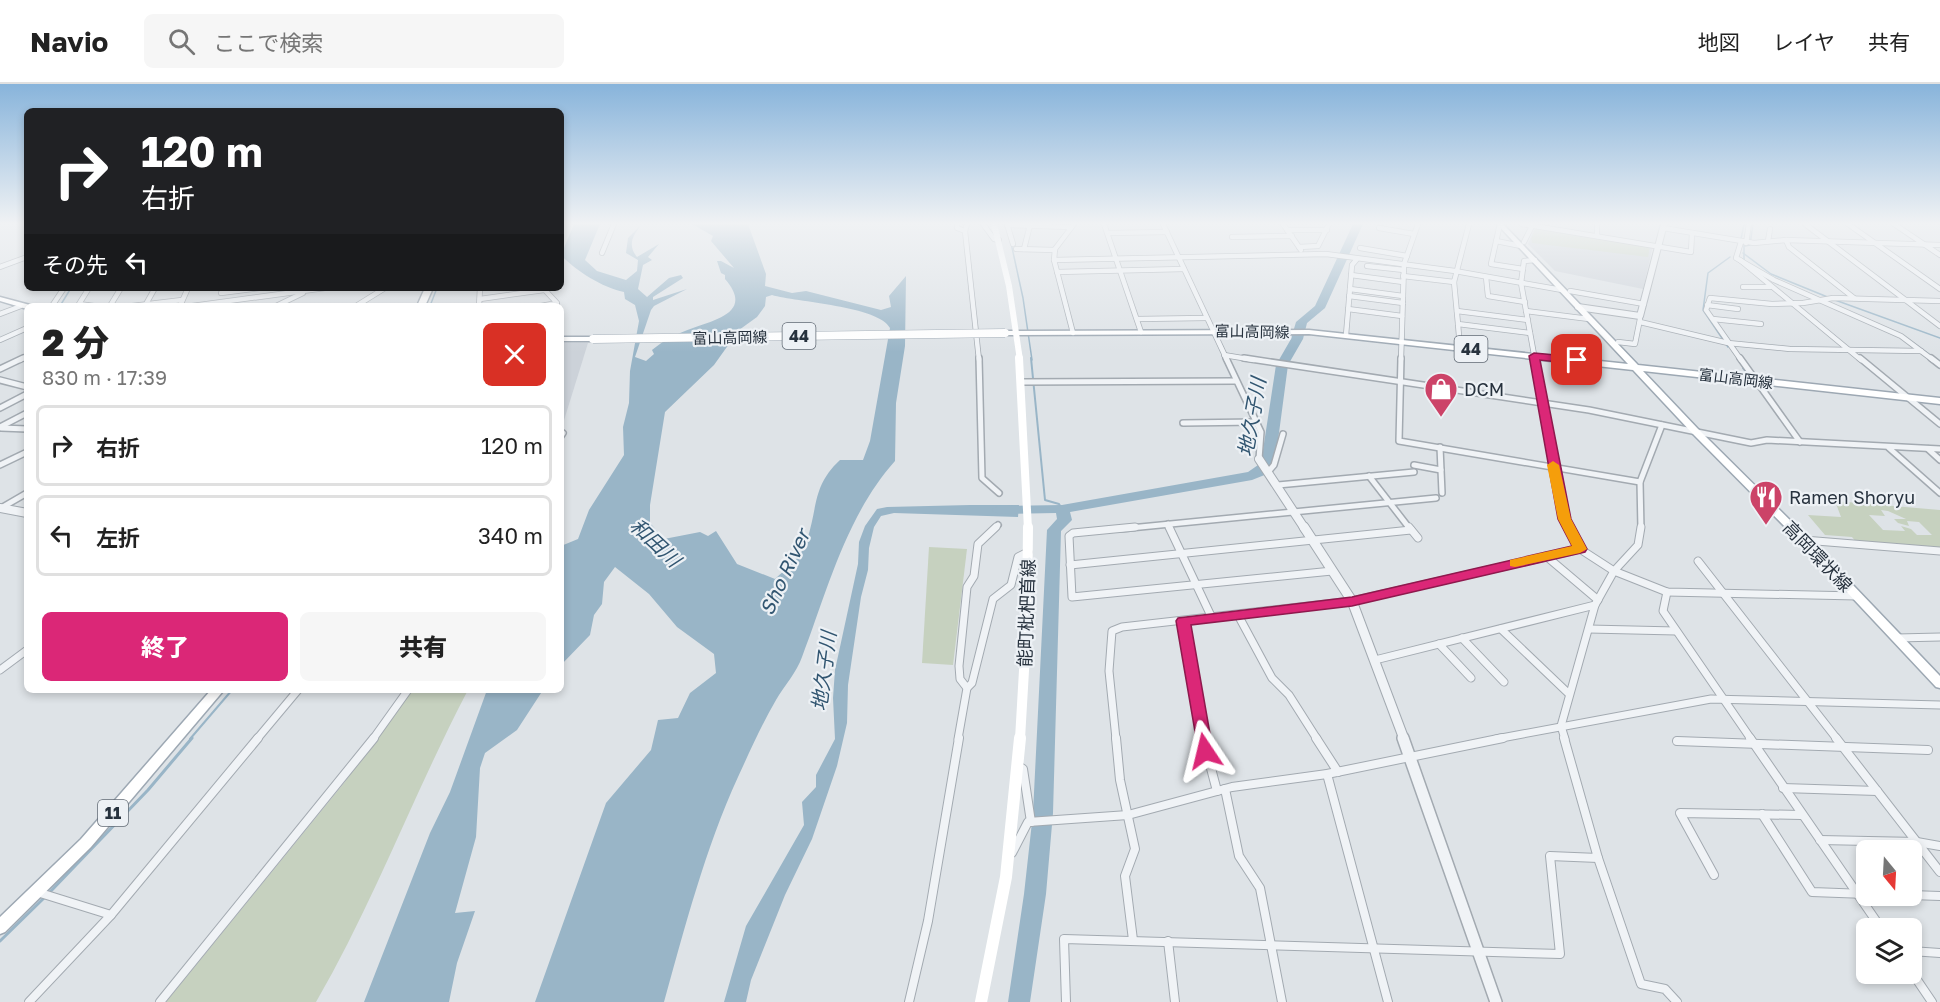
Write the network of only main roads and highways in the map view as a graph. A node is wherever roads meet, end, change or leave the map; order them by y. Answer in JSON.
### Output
{"nodes":[{"id":1,"x":1007,"y":267,"type":"edge"},
{"id":2,"x":1542,"y":267,"type":"edge"},
{"id":3,"x":1544,"y":267,"type":"edge"},
{"id":4,"x":1566,"y":290,"type":"junction"},
{"id":5,"x":0,"y":299,"type":"edge"},
{"id":6,"x":24,"y":306,"type":"edge"},
{"id":7,"x":1581,"y":307,"type":"junction"},
{"id":8,"x":1024,"y":333,"type":"junction"},
{"id":9,"x":564,"y":339,"type":"edge"},
{"id":10,"x":1633,"y":366,"type":"junction"},
{"id":11,"x":1645,"y":372,"type":"junction"},
{"id":12,"x":1940,"y":401,"type":"edge"},
{"id":13,"x":1940,"y":684,"type":"edge"},
{"id":14,"x":215,"y":693,"type":"edge"},
{"id":15,"x":0,"y":927,"type":"edge"},
{"id":16,"x":981,"y":1002,"type":"edge"}],
"edges":[{"from":1,"to":8,"type":"main road","name":"能町枇杷首線"},
{"from":2,"to":4,"type":"main road","name":"高岡環状線"},
{"from":3,"to":4,"type":"main road","name":"高岡環状線"},
{"from":4,"to":7,"type":"main road","name":"高岡環状線"},
{"from":5,"to":6,"type":"main road"},
{"from":7,"to":10,"type":"main road","name":"高岡環状線"},
{"from":7,"to":11,"type":"main road","name":"高岡環状線"},
{"from":8,"to":9,"type":"main road","name":"富山高岡線","number":"44","bridge":true},
{"from":8,"to":10,"type":"main road","name":"富山高岡線","number":"44"},
{"from":8,"to":16,"type":"main road","name":"能町枇杷首線"},
{"from":10,"to":11,"type":"main road","name":"富山高岡線","number":"44"},
{"from":11,"to":12,"type":"main road","name":"富山高岡線","number":"44"},
{"from":11,"to":13,"type":"main road","name":"高岡環状線"},
{"from":14,"to":15,"type":"main road","number":"11"}]}
